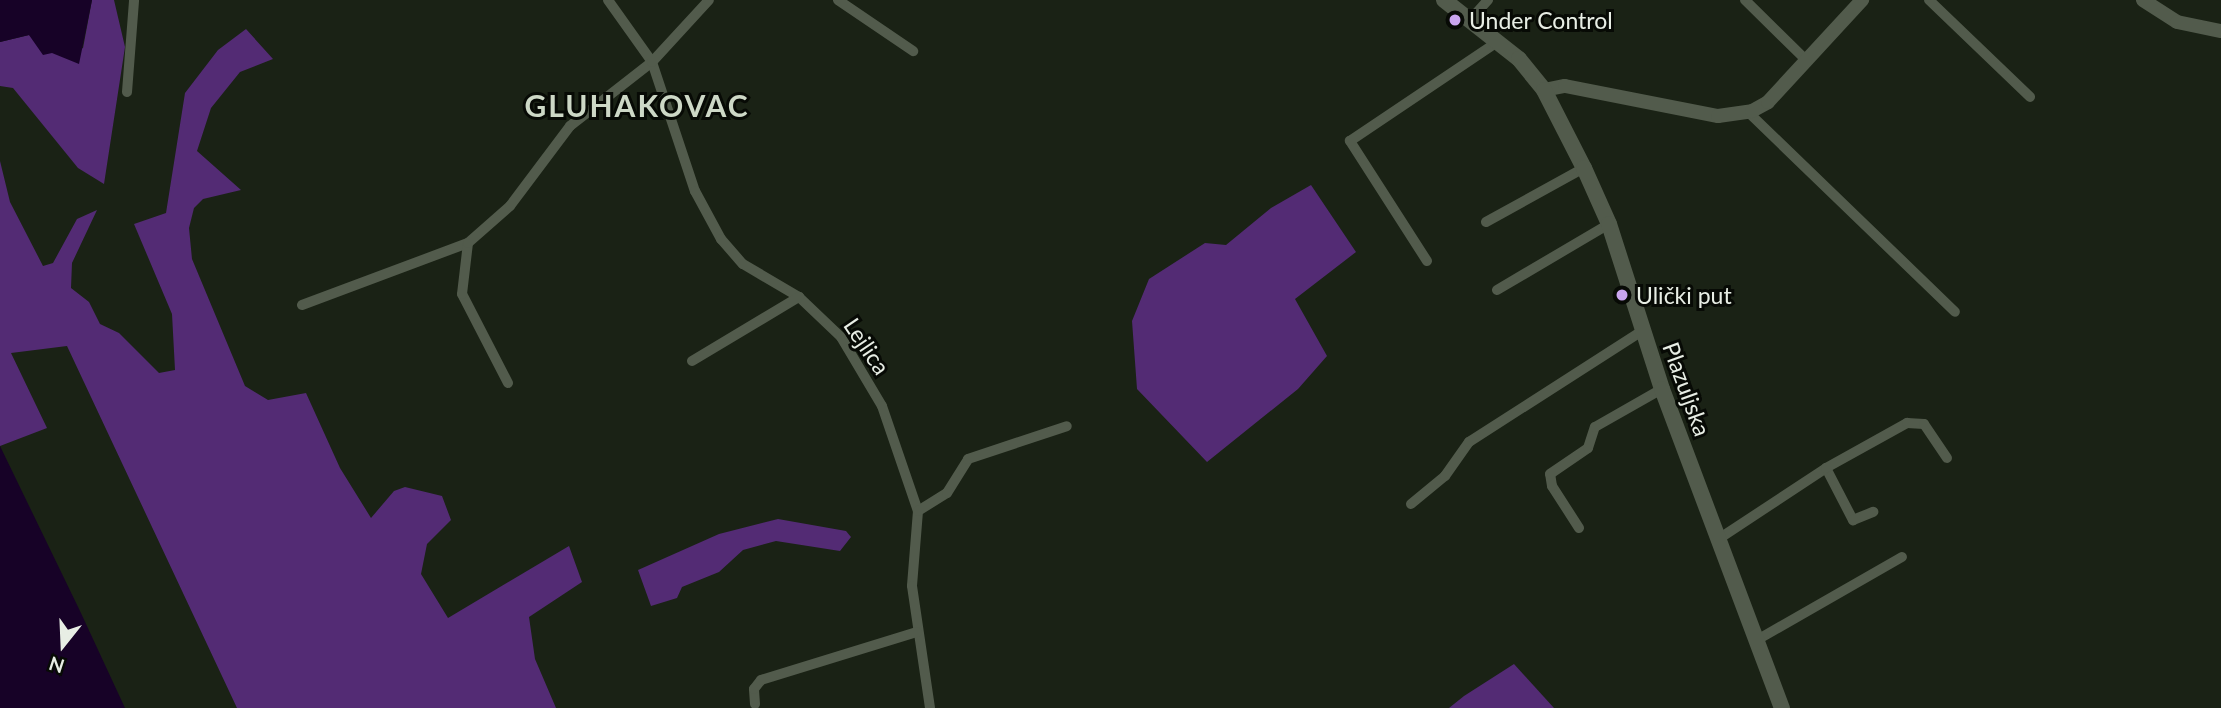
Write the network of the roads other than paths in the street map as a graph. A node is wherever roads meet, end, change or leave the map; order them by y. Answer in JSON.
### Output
{"nodes":[{"id":1,"x":134,"y":0,"type":"edge"},
{"id":2,"x":608,"y":0,"type":"edge"},
{"id":3,"x":709,"y":0,"type":"edge"},
{"id":4,"x":838,"y":0,"type":"edge"},
{"id":5,"x":1444,"y":0,"type":"edge"},
{"id":6,"x":1488,"y":0,"type":"edge"},
{"id":7,"x":1745,"y":0,"type":"edge"},
{"id":8,"x":1862,"y":0,"type":"edge"},
{"id":9,"x":1929,"y":0,"type":"edge"},
{"id":10,"x":2143,"y":0,"type":"edge"},
{"id":11,"x":1470,"y":20,"type":"junction"},
{"id":12,"x":2221,"y":31,"type":"edge"},
{"id":13,"x":1499,"y":41,"type":"junction"},
{"id":14,"x":913,"y":51,"type":"dead end"},
{"id":15,"x":1807,"y":61,"type":"junction"},
{"id":16,"x":652,"y":62,"type":"junction"},
{"id":17,"x":1544,"y":90,"type":"junction"},
{"id":18,"x":127,"y":92,"type":"dead end"},
{"id":19,"x":2030,"y":97,"type":"dead end"},
{"id":20,"x":1747,"y":111,"type":"junction"},
{"id":21,"x":1584,"y":168,"type":"junction"},
{"id":22,"x":1486,"y":222,"type":"dead end"},
{"id":23,"x":1609,"y":224,"type":"junction"},
{"id":24,"x":468,"y":243,"type":"junction"},
{"id":25,"x":1427,"y":261,"type":"dead end"},
{"id":26,"x":1497,"y":290,"type":"dead end"},
{"id":27,"x":799,"y":297,"type":"junction"},
{"id":28,"x":302,"y":304,"type":"dead end"},
{"id":29,"x":1955,"y":312,"type":"dead end"},
{"id":30,"x":1642,"y":331,"type":"junction"},
{"id":31,"x":692,"y":361,"type":"dead end"},
{"id":32,"x":508,"y":383,"type":"dead end"},
{"id":33,"x":1662,"y":389,"type":"junction"},
{"id":34,"x":1067,"y":426,"type":"dead end"},
{"id":35,"x":1947,"y":458,"type":"dead end"},
{"id":36,"x":1826,"y":468,"type":"junction"},
{"id":37,"x":1411,"y":504,"type":"dead end"},
{"id":38,"x":918,"y":511,"type":"junction"},
{"id":39,"x":1873,"y":512,"type":"dead end"},
{"id":40,"x":1579,"y":528,"type":"dead end"},
{"id":41,"x":1720,"y":538,"type":"junction"},
{"id":42,"x":1902,"y":557,"type":"dead end"},
{"id":43,"x":917,"y":632,"type":"junction"},
{"id":44,"x":1757,"y":640,"type":"junction"},
{"id":45,"x":754,"y":704,"type":"dead end"},
{"id":46,"x":930,"y":708,"type":"edge"},
{"id":47,"x":1782,"y":708,"type":"edge"}],
"edges":[{"from":1,"to":18,"type":"street"},
{"from":2,"to":16,"type":"street","name":"Lejlica"},
{"from":3,"to":16,"type":"street"},
{"from":4,"to":14,"type":"street"},
{"from":5,"to":11,"type":"main road","name":"Plazuljska"},
{"from":6,"to":11,"type":"street"},
{"from":7,"to":15,"type":"street"},
{"from":8,"to":15,"type":"street"},
{"from":9,"to":19,"type":"street"},
{"from":10,"to":12,"type":"street"},
{"from":11,"to":13,"type":"main road","name":"Plazuljska"},
{"from":13,"to":17,"type":"main road","name":"Plazuljska"},
{"from":13,"to":25,"type":"street"},
{"from":15,"to":20,"type":"street"},
{"from":16,"to":24,"type":"street"},
{"from":16,"to":27,"type":"street","name":"Lejlica"},
{"from":17,"to":20,"type":"street"},
{"from":17,"to":21,"type":"main road","name":"Plazuljska"},
{"from":20,"to":29,"type":"street"},
{"from":21,"to":22,"type":"street"},
{"from":21,"to":23,"type":"main road","name":"Plazuljska"},
{"from":23,"to":26,"type":"street"},
{"from":23,"to":30,"type":"main road","name":"Plazuljska"},
{"from":24,"to":28,"type":"street"},
{"from":24,"to":32,"type":"street"},
{"from":27,"to":31,"type":"street"},
{"from":27,"to":38,"type":"street","name":"Lejlica"},
{"from":30,"to":33,"type":"main road","name":"Plazuljska"},
{"from":30,"to":37,"type":"street"},
{"from":33,"to":40,"type":"street"},
{"from":33,"to":41,"type":"main road","name":"Plazuljska"},
{"from":34,"to":38,"type":"street"},
{"from":35,"to":36,"type":"street"},
{"from":36,"to":39,"type":"street"},
{"from":36,"to":41,"type":"street"},
{"from":38,"to":43,"type":"street","name":"Lejlica"},
{"from":41,"to":44,"type":"main road","name":"Plazuljska"},
{"from":42,"to":44,"type":"street"},
{"from":43,"to":45,"type":"street"},
{"from":43,"to":46,"type":"street","name":"Lejlica"},
{"from":44,"to":47,"type":"main road","name":"Plazuljska"}]}
